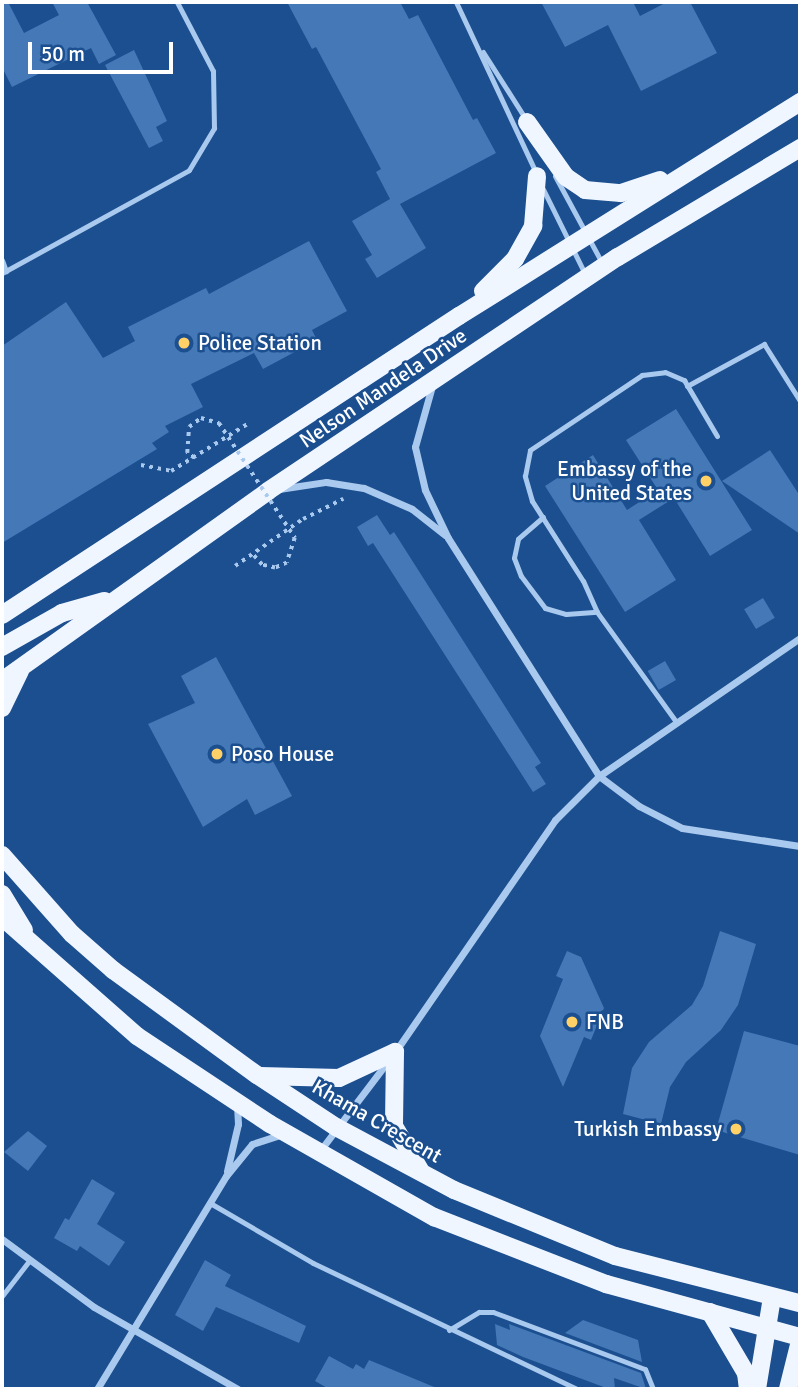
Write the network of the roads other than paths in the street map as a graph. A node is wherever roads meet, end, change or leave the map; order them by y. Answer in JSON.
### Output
{"nodes":[{"id":1,"x":177,"y":2,"type":"edge"},
{"id":2,"x":456,"y":2,"type":"edge"},
{"id":3,"x":472,"y":34,"type":"junction"},
{"id":4,"x":800,"y":102,"type":"edge"},
{"id":5,"x":527,"y":122,"type":"junction"},
{"id":6,"x":800,"y":148,"type":"edge"},
{"id":7,"x":698,"y":165,"type":"junction"},
{"id":8,"x":537,"y":176,"type":"junction"},
{"id":9,"x":587,"y":235,"type":"junction"},
{"id":10,"x":570,"y":246,"type":"junction"},
{"id":11,"x":2,"y":260,"type":"edge"},
{"id":12,"x":604,"y":267,"type":"junction"},
{"id":13,"x":4,"y":272,"type":"edge"},
{"id":14,"x":587,"y":278,"type":"junction"},
{"id":15,"x":458,"y":316,"type":"junction"},
{"id":16,"x":433,"y":382,"type":"junction"},
{"id":17,"x":687,"y":386,"type":"junction"},
{"id":18,"x":800,"y":401,"type":"edge"},
{"id":19,"x":718,"y":436,"type":"dead end"},
{"id":20,"x":268,"y":491,"type":"junction"},
{"id":21,"x":543,"y":517,"type":"junction"},
{"id":22,"x":448,"y":538,"type":"junction"},
{"id":23,"x":114,"y":598,"type":"junction"},
{"id":24,"x":597,"y":612,"type":"junction"},
{"id":25,"x":2,"y":615,"type":"edge"},
{"id":26,"x":800,"y":638,"type":"edge"},
{"id":27,"x":2,"y":647,"type":"edge"},
{"id":28,"x":20,"y":671,"type":"junction"},
{"id":29,"x":2,"y":681,"type":"edge"},
{"id":30,"x":2,"y":708,"type":"edge"},
{"id":31,"x":677,"y":723,"type":"junction"},
{"id":32,"x":599,"y":776,"type":"junction"},
{"id":33,"x":800,"y":846,"type":"edge"},
{"id":34,"x":2,"y":855,"type":"edge"},
{"id":35,"x":2,"y":894,"type":"edge"},
{"id":36,"x":2,"y":917,"type":"edge"},
{"id":37,"x":29,"y":940,"type":"junction"},
{"id":38,"x":395,"y":1052,"type":"junction"},
{"id":39,"x":257,"y":1075,"type":"junction"},
{"id":40,"x":236,"y":1102,"type":"junction"},
{"id":41,"x":336,"y":1127,"type":"junction"},
{"id":42,"x":286,"y":1133,"type":"junction"},
{"id":43,"x":319,"y":1153,"type":"junction"},
{"id":44,"x":423,"y":1174,"type":"junction"},
{"id":45,"x":226,"y":1175,"type":"junction"},
{"id":46,"x":210,"y":1203,"type":"junction"},
{"id":47,"x":2,"y":1239,"type":"edge"},
{"id":48,"x":29,"y":1261,"type":"junction"},
{"id":49,"x":2,"y":1296,"type":"edge"},
{"id":50,"x":772,"y":1297,"type":"junction"},
{"id":51,"x":800,"y":1303,"type":"edge"},
{"id":52,"x":710,"y":1312,"type":"junction"},
{"id":53,"x":131,"y":1329,"type":"junction"},
{"id":54,"x":765,"y":1330,"type":"junction"},
{"id":55,"x":449,"y":1331,"type":"junction"},
{"id":56,"x":800,"y":1339,"type":"edge"},
{"id":57,"x":97,"y":1389,"type":"edge"},
{"id":58,"x":238,"y":1389,"type":"edge"},
{"id":59,"x":577,"y":1389,"type":"edge"},
{"id":60,"x":653,"y":1389,"type":"edge"},
{"id":61,"x":748,"y":1389,"type":"edge"},
{"id":62,"x":757,"y":1389,"type":"edge"},
{"id":63,"x":788,"y":1389,"type":"edge"}],
"edges":[{"from":1,"to":13,"type":"lane"},
{"from":2,"to":3,"type":"lane"},
{"from":3,"to":5,"type":"lane"},
{"from":3,"to":8,"type":"lane"},
{"from":4,"to":7,"type":"main road","name":"Nelson Mandela Drive"},
{"from":5,"to":7,"type":"main road"},
{"from":5,"to":9,"type":"lane"},
{"from":6,"to":12,"type":"main road","name":"Nelson Mandela Drive"},
{"from":7,"to":9,"type":"main road","name":"Nelson Mandela Drive"},
{"from":8,"to":10,"type":"lane"},
{"from":8,"to":15,"type":"main road"},
{"from":9,"to":10,"type":"main road","name":"Nelson Mandela Drive"},
{"from":9,"to":12,"type":"lane"},
{"from":10,"to":14,"type":"lane"},
{"from":10,"to":15,"type":"main road","name":"Nelson Mandela Drive"},
{"from":11,"to":13,"type":"lane"},
{"from":12,"to":14,"type":"main road","name":"Nelson Mandela Drive"},
{"from":14,"to":16,"type":"main road","name":"Nelson Mandela Drive"},
{"from":15,"to":25,"type":"main road","name":"Nelson Mandela Drive"},
{"from":16,"to":20,"type":"main road","name":"Nelson Mandela Drive"},
{"from":16,"to":22,"type":"street"},
{"from":17,"to":18,"type":"lane"},
{"from":17,"to":19,"type":"lane"},
{"from":17,"to":21,"type":"lane"},
{"from":20,"to":22,"type":"street"},
{"from":20,"to":23,"type":"main road","name":"Nelson Mandela Drive"},
{"from":21,"to":24,"type":"lane"},
{"from":21,"to":24,"type":"lane"},
{"from":22,"to":32,"type":"street"},
{"from":23,"to":27,"type":"main road"},
{"from":23,"to":28,"type":"main road","name":"Nelson Mandela Drive"},
{"from":24,"to":31,"type":"lane"},
{"from":26,"to":31,"type":"street"},
{"from":28,"to":29,"type":"main road","name":"Nelson Mandela Drive"},
{"from":28,"to":30,"type":"main road"},
{"from":31,"to":32,"type":"street"},
{"from":32,"to":33,"type":"street"},
{"from":32,"to":38,"type":"street"},
{"from":34,"to":39,"type":"main road","name":"Khama Crescent"},
{"from":35,"to":37,"type":"main road"},
{"from":36,"to":37,"type":"main road"},
{"from":37,"to":40,"type":"main road"},
{"from":38,"to":39,"type":"main road"},
{"from":38,"to":41,"type":"street"},
{"from":38,"to":44,"type":"main road"},
{"from":39,"to":41,"type":"main road","name":"Khama Crescent"},
{"from":40,"to":42,"type":"main road"},
{"from":40,"to":45,"type":"street"},
{"from":41,"to":43,"type":"street"},
{"from":41,"to":44,"type":"main road","name":"Khama Crescent"},
{"from":42,"to":43,"type":"main road"},
{"from":42,"to":45,"type":"street"},
{"from":43,"to":52,"type":"main road"},
{"from":44,"to":50,"type":"main road","name":"Khama Crescent"},
{"from":45,"to":46,"type":"street"},
{"from":46,"to":53,"type":"street"},
{"from":46,"to":55,"type":"lane"},
{"from":47,"to":48,"type":"street"},
{"from":48,"to":49,"type":"lane"},
{"from":48,"to":53,"type":"street"},
{"from":50,"to":51,"type":"main road","name":"Khama Crescent"},
{"from":50,"to":54,"type":"main road"},
{"from":52,"to":54,"type":"main road"},
{"from":52,"to":61,"type":"main road"},
{"from":53,"to":57,"type":"street"},
{"from":53,"to":58,"type":"street"},
{"from":54,"to":56,"type":"main road"},
{"from":54,"to":62,"type":"main road"},
{"from":55,"to":59,"type":"lane"},
{"from":55,"to":60,"type":"lane"},
{"from":56,"to":63,"type":"main road"}]}
